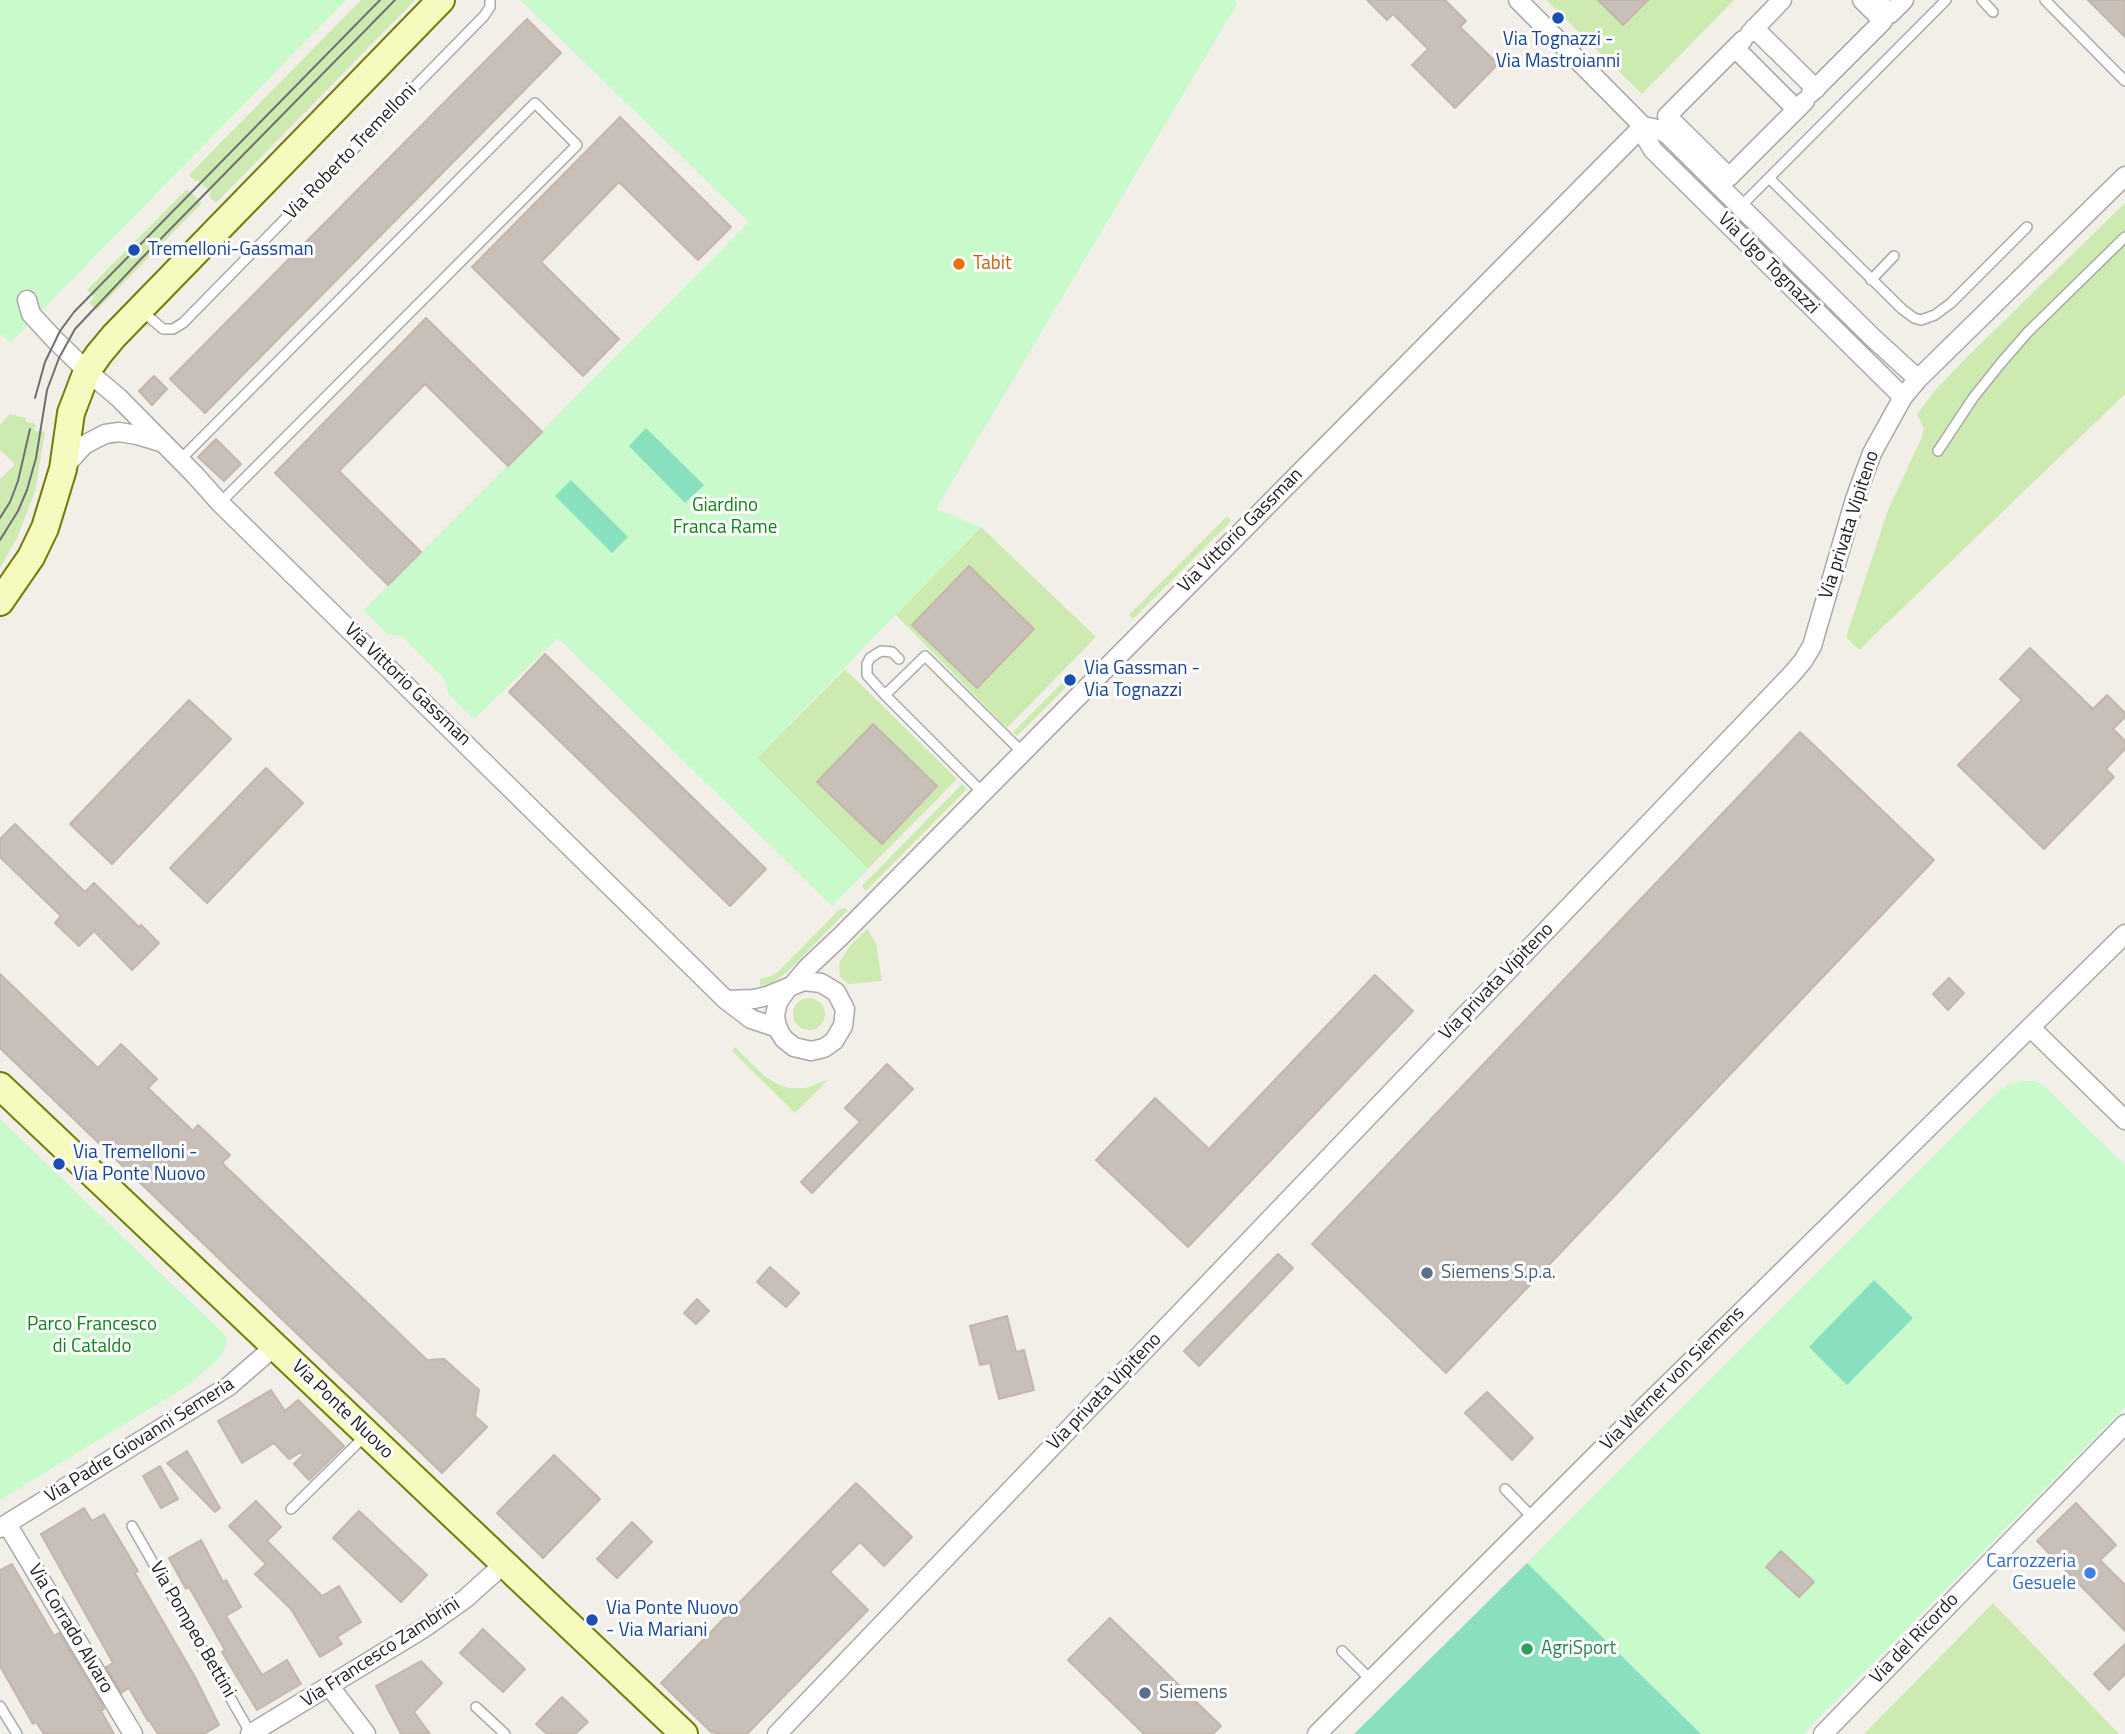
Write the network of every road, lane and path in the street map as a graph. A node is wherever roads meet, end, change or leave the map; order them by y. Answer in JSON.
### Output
{"nodes":[{"id":1,"x":441,"y":0,"type":"edge"},
{"id":2,"x":490,"y":0,"type":"edge"},
{"id":3,"x":1518,"y":0,"type":"edge"},
{"id":4,"x":1782,"y":0,"type":"edge"},
{"id":5,"x":1862,"y":0,"type":"edge"},
{"id":6,"x":1876,"y":0,"type":"edge"},
{"id":7,"x":1904,"y":0,"type":"edge"},
{"id":8,"x":1946,"y":0,"type":"edge"},
{"id":9,"x":1982,"y":0,"type":"edge"},
{"id":10,"x":2045,"y":0,"type":"edge"},
{"id":11,"x":1993,"y":12,"type":"dead end"},
{"id":12,"x":1745,"y":37,"type":"junction"},
{"id":13,"x":2125,"y":81,"type":"edge"},
{"id":14,"x":1807,"y":98,"type":"junction"},
{"id":15,"x":1643,"y":126,"type":"junction"},
{"id":16,"x":2125,"y":176,"type":"edge"},
{"id":17,"x":1769,"y":178,"type":"junction"},
{"id":18,"x":1741,"y":206,"type":"junction"},
{"id":19,"x":2027,"y":227,"type":"dead end"},
{"id":20,"x":2125,"y":237,"type":"edge"},
{"id":21,"x":1894,"y":256,"type":"dead end"},
{"id":22,"x":1871,"y":280,"type":"junction"},
{"id":23,"x":27,"y":300,"type":"dead end"},
{"id":24,"x":141,"y":309,"type":"junction"},
{"id":25,"x":87,"y":371,"type":"junction"},
{"id":26,"x":1918,"y":379,"type":"junction"},
{"id":27,"x":1903,"y":397,"type":"junction"},
{"id":28,"x":164,"y":443,"type":"junction"},
{"id":29,"x":1938,"y":451,"type":"dead end"},
{"id":30,"x":180,"y":460,"type":"junction"},
{"id":31,"x":63,"y":469,"type":"junction"},
{"id":32,"x":220,"y":503,"type":"junction"},
{"id":33,"x":0,"y":602,"type":"edge"},
{"id":34,"x":899,"y":659,"type":"dead end"},
{"id":35,"x":886,"y":695,"type":"junction"},
{"id":36,"x":1022,"y":752,"type":"junction"},
{"id":37,"x":982,"y":792,"type":"junction"},
{"id":38,"x":2125,"y":934,"type":"edge"},
{"id":39,"x":840,"y":937,"type":"junction"},
{"id":40,"x":829,"y":986,"type":"junction"},
{"id":41,"x":790,"y":987,"type":"junction"},
{"id":42,"x":726,"y":1000,"type":"junction"},
{"id":43,"x":2030,"y":1027,"type":"junction"},
{"id":44,"x":778,"y":1028,"type":"junction"},
{"id":45,"x":0,"y":1086,"type":"edge"},
{"id":46,"x":2125,"y":1120,"type":"edge"},
{"id":47,"x":275,"y":1346,"type":"junction"},
{"id":48,"x":2125,"y":1424,"type":"edge"},
{"id":49,"x":367,"y":1435,"type":"junction"},
{"id":50,"x":1505,"y":1489,"type":"dead end"},
{"id":51,"x":291,"y":1509,"type":"dead end"},
{"id":52,"x":1533,"y":1518,"type":"junction"},
{"id":53,"x":4,"y":1526,"type":"edge"},
{"id":54,"x":132,"y":1526,"type":"dead end"},
{"id":55,"x":505,"y":1563,"type":"junction"},
{"id":56,"x":1342,"y":1651,"type":"dead end"},
{"id":57,"x":1371,"y":1680,"type":"junction"},
{"id":58,"x":330,"y":1687,"type":"junction"},
{"id":59,"x":0,"y":1706,"type":"edge"},
{"id":60,"x":476,"y":1707,"type":"dead end"},
{"id":61,"x":17,"y":1734,"type":"edge"},
{"id":62,"x":133,"y":1734,"type":"edge"},
{"id":63,"x":251,"y":1734,"type":"edge"},
{"id":64,"x":366,"y":1734,"type":"edge"},
{"id":65,"x":505,"y":1734,"type":"edge"},
{"id":66,"x":684,"y":1734,"type":"edge"},
{"id":67,"x":777,"y":1734,"type":"edge"},
{"id":68,"x":1317,"y":1734,"type":"edge"},
{"id":69,"x":1823,"y":1734,"type":"edge"}],
"edges":[{"from":1,"to":24,"type":"street"},
{"from":2,"to":24,"type":"lane","name":"Via Roberto Tremelloni"},
{"from":3,"to":15,"type":"street","name":"Via Ugo Tognazzi"},
{"from":4,"to":12,"type":"street"},
{"from":5,"to":14,"type":"street"},
{"from":6,"to":7,"type":"street"},
{"from":8,"to":17,"type":"lane"},
{"from":9,"to":11,"type":"lane"},
{"from":10,"to":13,"type":"lane"},
{"from":12,"to":14,"type":"street"},
{"from":12,"to":14,"type":"street"},
{"from":12,"to":14,"type":"street"},
{"from":15,"to":18,"type":"street","name":"Via Ugo Tognazzi"},
{"from":15,"to":27,"type":"street","name":"Via Ugo Tognazzi"},
{"from":15,"to":36,"type":"street","name":"Via Vittorio Gassman"},
{"from":16,"to":26,"type":"street","name":"Via privata Vipiteno"},
{"from":17,"to":18,"type":"lane"},
{"from":17,"to":22,"type":"lane"},
{"from":18,"to":26,"type":"street","name":"Via Ugo Tognazzi"},
{"from":19,"to":22,"type":"lane"},
{"from":20,"to":29,"type":"lane"},
{"from":21,"to":22,"type":"lane"},
{"from":23,"to":25,"type":"street","name":"Via Vittorio Gassman"},
{"from":24,"to":25,"type":"street"},
{"from":25,"to":28,"type":"street","name":"Via Vittorio Gassman"},
{"from":25,"to":31,"type":"street"},
{"from":26,"to":27,"type":"street","name":"Via privata Vipiteno"},
{"from":27,"to":67,"type":"street","name":"Via privata Vipiteno"},
{"from":28,"to":30,"type":"street","name":"Via Vittorio Gassman"},
{"from":28,"to":31,"type":"street"},
{"from":30,"to":32,"type":"street","name":"Via Vittorio Gassman"},
{"from":30,"to":32,"type":"lane"},
{"from":31,"to":33,"type":"street"},
{"from":32,"to":42,"type":"street","name":"Via Vittorio Gassman"},
{"from":34,"to":35,"type":"lane"},
{"from":35,"to":36,"type":"lane"},
{"from":35,"to":37,"type":"lane"},
{"from":36,"to":37,"type":"street","name":"Via Vittorio Gassman"},
{"from":37,"to":39,"type":"street","name":"Via Vittorio Gassman"},
{"from":38,"to":43,"type":"street","name":"Via Werner von Siemens"},
{"from":39,"to":40,"type":"street","name":"Via Vittorio Gassman"},
{"from":39,"to":41,"type":"street","name":"Via Vittorio Gassman"},
{"from":40,"to":41,"type":"street","name":"Via Vittorio Gassman"},
{"from":40,"to":44,"type":"street","name":"Via Vittorio Gassman"},
{"from":41,"to":42,"type":"street","name":"Via Vittorio Gassman"},
{"from":41,"to":44,"type":"street","name":"Via Vittorio Gassman"},
{"from":42,"to":44,"type":"street","name":"Via Vittorio Gassman"},
{"from":43,"to":46,"type":"street"},
{"from":43,"to":52,"type":"street","name":"Via Werner von Siemens"},
{"from":45,"to":47,"type":"street","name":"Via Ponte Nuovo"},
{"from":47,"to":49,"type":"street","name":"Via Ponte Nuovo"},
{"from":47,"to":53,"type":"street","name":"Via Padre Giovanni Semeria"},
{"from":48,"to":69,"type":"street","name":"Via del Ricordo"},
{"from":49,"to":51,"type":"lane"},
{"from":49,"to":55,"type":"street","name":"Via Ponte Nuovo"},
{"from":50,"to":52,"type":"lane"},
{"from":52,"to":57,"type":"street","name":"Via Werner von Siemens"},
{"from":53,"to":62,"type":"street","name":"Via Corrado Alvaro"},
{"from":54,"to":63,"type":"lane","name":"Via Pompeo Bettini"},
{"from":55,"to":58,"type":"street","name":"Via Francesco Zambrini"},
{"from":55,"to":66,"type":"street","name":"Via Ponte Nuovo"},
{"from":56,"to":57,"type":"lane"},
{"from":57,"to":68,"type":"street","name":"Via Werner von Siemens"},
{"from":58,"to":63,"type":"street","name":"Via Francesco Zambrini"},
{"from":58,"to":64,"type":"street"},
{"from":59,"to":61,"type":"lane"},
{"from":60,"to":65,"type":"lane"}]}
